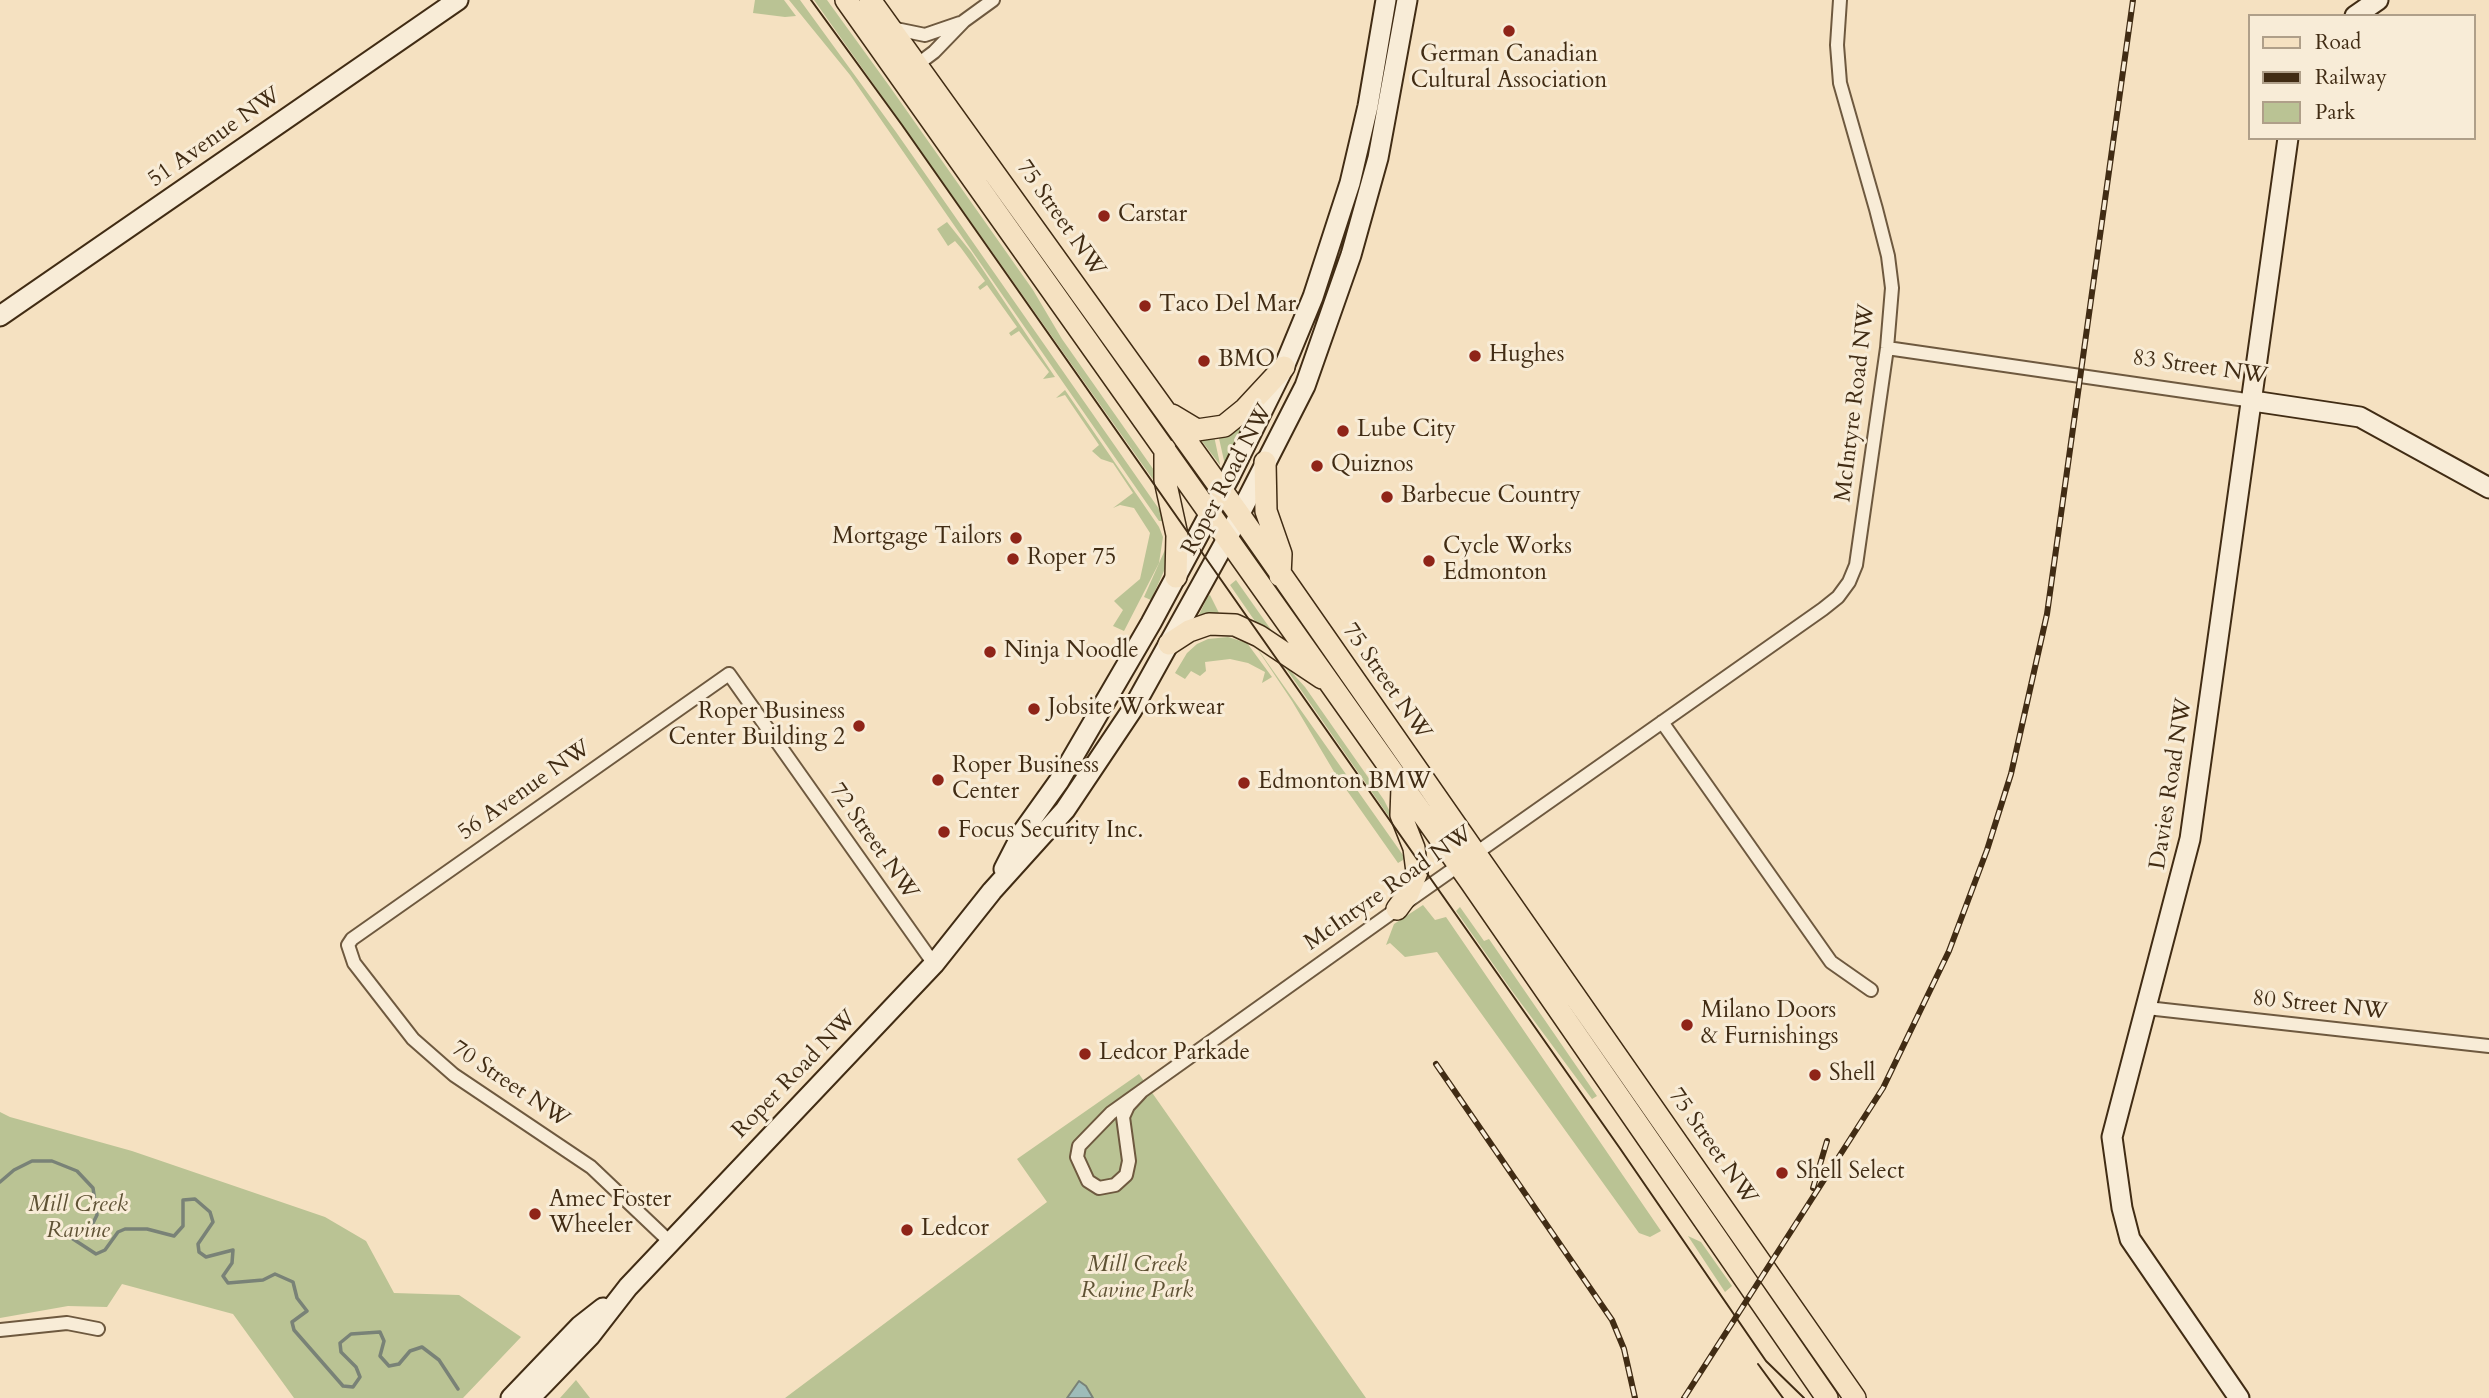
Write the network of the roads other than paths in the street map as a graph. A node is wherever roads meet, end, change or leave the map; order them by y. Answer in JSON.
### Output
{"nodes":[{"id":1,"x":458,"y":0,"type":"edge"},
{"id":2,"x":846,"y":0,"type":"edge"},
{"id":3,"x":870,"y":0,"type":"edge"},
{"id":4,"x":993,"y":0,"type":"edge"},
{"id":5,"x":1386,"y":0,"type":"edge"},
{"id":6,"x":1407,"y":0,"type":"edge"},
{"id":7,"x":1840,"y":0,"type":"edge"},
{"id":8,"x":2378,"y":0,"type":"edge"},
{"id":9,"x":2359,"y":14,"type":"edge"},
{"id":10,"x":964,"y":21,"type":"junction"},
{"id":11,"x":891,"y":28,"type":"junction"},
{"id":12,"x":893,"y":64,"type":"junction"},
{"id":13,"x":918,"y":64,"type":"junction"},
{"id":14,"x":2288,"y":140,"type":"edge"},
{"id":15,"x":0,"y":316,"type":"edge"},
{"id":16,"x":1887,"y":348,"type":"junction"},
{"id":17,"x":1284,"y":367,"type":"junction"},
{"id":18,"x":2253,"y":401,"type":"junction"},
{"id":19,"x":1159,"y":405,"type":"junction"},
{"id":20,"x":1165,"y":449,"type":"junction"},
{"id":21,"x":1265,"y":462,"type":"junction"},
{"id":22,"x":2489,"y":488,"type":"edge"},
{"id":23,"x":1222,"y":492,"type":"junction"},
{"id":24,"x":1211,"y":513,"type":"junction"},
{"id":25,"x":1239,"y":514,"type":"junction"},
{"id":26,"x":1228,"y":537,"type":"junction"},
{"id":27,"x":1280,"y":576,"type":"junction"},
{"id":28,"x":1176,"y":578,"type":"junction"},
{"id":29,"x":1169,"y":644,"type":"junction"},
{"id":30,"x":729,"y":674,"type":"joint"},
{"id":31,"x":1328,"y":681,"type":"junction"},
{"id":32,"x":1662,"y":722,"type":"junction"},
{"id":33,"x":1402,"y":787,"type":"junction"},
{"id":34,"x":1466,"y":860,"type":"junction"},
{"id":35,"x":992,"y":891,"type":"junction"},
{"id":36,"x":1397,"y":909,"type":"junction"},
{"id":37,"x":348,"y":945,"type":"joint"},
{"id":38,"x":934,"y":964,"type":"junction"},
{"id":39,"x":1871,"y":990,"type":"dead end"},
{"id":40,"x":2147,"y":1008,"type":"junction"},
{"id":41,"x":2489,"y":1046,"type":"edge"},
{"id":42,"x":1141,"y":1092,"type":"junction"},
{"id":43,"x":670,"y":1242,"type":"junction"},
{"id":44,"x":628,"y":1287,"type":"junction"},
{"id":45,"x":98,"y":1329,"type":"dead end"},
{"id":46,"x":0,"y":1330,"type":"edge"},
{"id":47,"x":511,"y":1398,"type":"edge"},
{"id":48,"x":530,"y":1398,"type":"edge"},
{"id":49,"x":1827,"y":1398,"type":"edge"},
{"id":50,"x":1855,"y":1398,"type":"edge"},
{"id":51,"x":2239,"y":1398,"type":"edge"}],
"edges":[{"from":1,"to":15,"type":"main road","name":"51 Avenue NW"},
{"from":2,"to":12,"type":"main road","name":"75 Street NW"},
{"from":3,"to":11,"type":"main road","name":"75 Street NW"},
{"from":4,"to":10,"type":"street"},
{"from":5,"to":17,"type":"main road","name":"Roper Road NW"},
{"from":6,"to":21,"type":"main road","name":"Roper Road NW"},
{"from":7,"to":16,"type":"street","name":"McIntyre Road NW"},
{"from":8,"to":9,"type":"main road"},
{"from":10,"to":11,"type":"street"},
{"from":10,"to":13,"type":"street"},
{"from":11,"to":13,"type":"main road","name":"75 Street NW"},
{"from":12,"to":13,"type":"main road"},
{"from":12,"to":20,"type":"main road","name":"75 Street NW"},
{"from":13,"to":19,"type":"main road","name":"75 Street NW"},
{"from":14,"to":18,"type":"main road","name":"Davies Road NW"},
{"from":16,"to":18,"type":"street","name":"83 Street NW"},
{"from":16,"to":32,"type":"street","name":"McIntyre Road NW"},
{"from":17,"to":19,"type":"main road"},
{"from":17,"to":23,"type":"main road","name":"Roper Road NW"},
{"from":18,"to":22,"type":"main road","name":"83 Street NW"},
{"from":18,"to":40,"type":"main road","name":"Davies Road NW"},
{"from":19,"to":23,"type":"main road","name":"75 Street NW"},
{"from":20,"to":24,"type":"main road","name":"75 Street NW"},
{"from":20,"to":28,"type":"main road"},
{"from":21,"to":25,"type":"main road","name":"Roper Road NW"},
{"from":21,"to":27,"type":"main road"},
{"from":23,"to":24,"type":"main road","name":"Roper Road NW"},
{"from":23,"to":25,"type":"main road","name":"75 Street NW"},
{"from":24,"to":26,"type":"main road","name":"75 Street NW"},
{"from":24,"to":28,"type":"main road","name":"Roper Road NW"},
{"from":25,"to":26,"type":"main road","name":"Roper Road NW"},
{"from":25,"to":27,"type":"main road","name":"75 Street NW"},
{"from":26,"to":29,"type":"main road","name":"Roper Road NW"},
{"from":26,"to":31,"type":"main road","name":"75 Street NW"},
{"from":27,"to":34,"type":"main road","name":"75 Street NW"},
{"from":28,"to":35,"type":"main road","name":"Roper Road NW"},
{"from":29,"to":31,"type":"main road"},
{"from":29,"to":35,"type":"main road","name":"Roper Road NW"},
{"from":30,"to":37,"type":"street","name":"56 Avenue NW"},
{"from":30,"to":38,"type":"street","name":"72 Street NW"},
{"from":31,"to":33,"type":"main road","name":"75 Street NW"},
{"from":32,"to":34,"type":"street","name":"McIntyre Road NW"},
{"from":32,"to":39,"type":"street"},
{"from":33,"to":34,"type":"main road","name":"75 Street NW"},
{"from":33,"to":36,"type":"main road"},
{"from":34,"to":36,"type":"street","name":"McIntyre Road NW"},
{"from":34,"to":49,"type":"main road","name":"75 Street NW"},
{"from":34,"to":50,"type":"main road","name":"75 Street NW"},
{"from":35,"to":38,"type":"main road","name":"Roper Road NW"},
{"from":36,"to":42,"type":"street","name":"McIntyre Road NW"},
{"from":37,"to":43,"type":"street","name":"70 Street NW"},
{"from":38,"to":43,"type":"main road","name":"Roper Road NW"},
{"from":40,"to":41,"type":"street","name":"80 Street NW"},
{"from":40,"to":51,"type":"main road","name":"Davies Road NW"},
{"from":42,"to":42,"type":"street","name":"McIntyre Road NW"},
{"from":43,"to":44,"type":"main road","name":"Roper Road NW"},
{"from":44,"to":47,"type":"main road","name":"Roper Road NW"},
{"from":44,"to":48,"type":"main road","name":"Roper Road NW"},
{"from":45,"to":46,"type":"street"}]}
